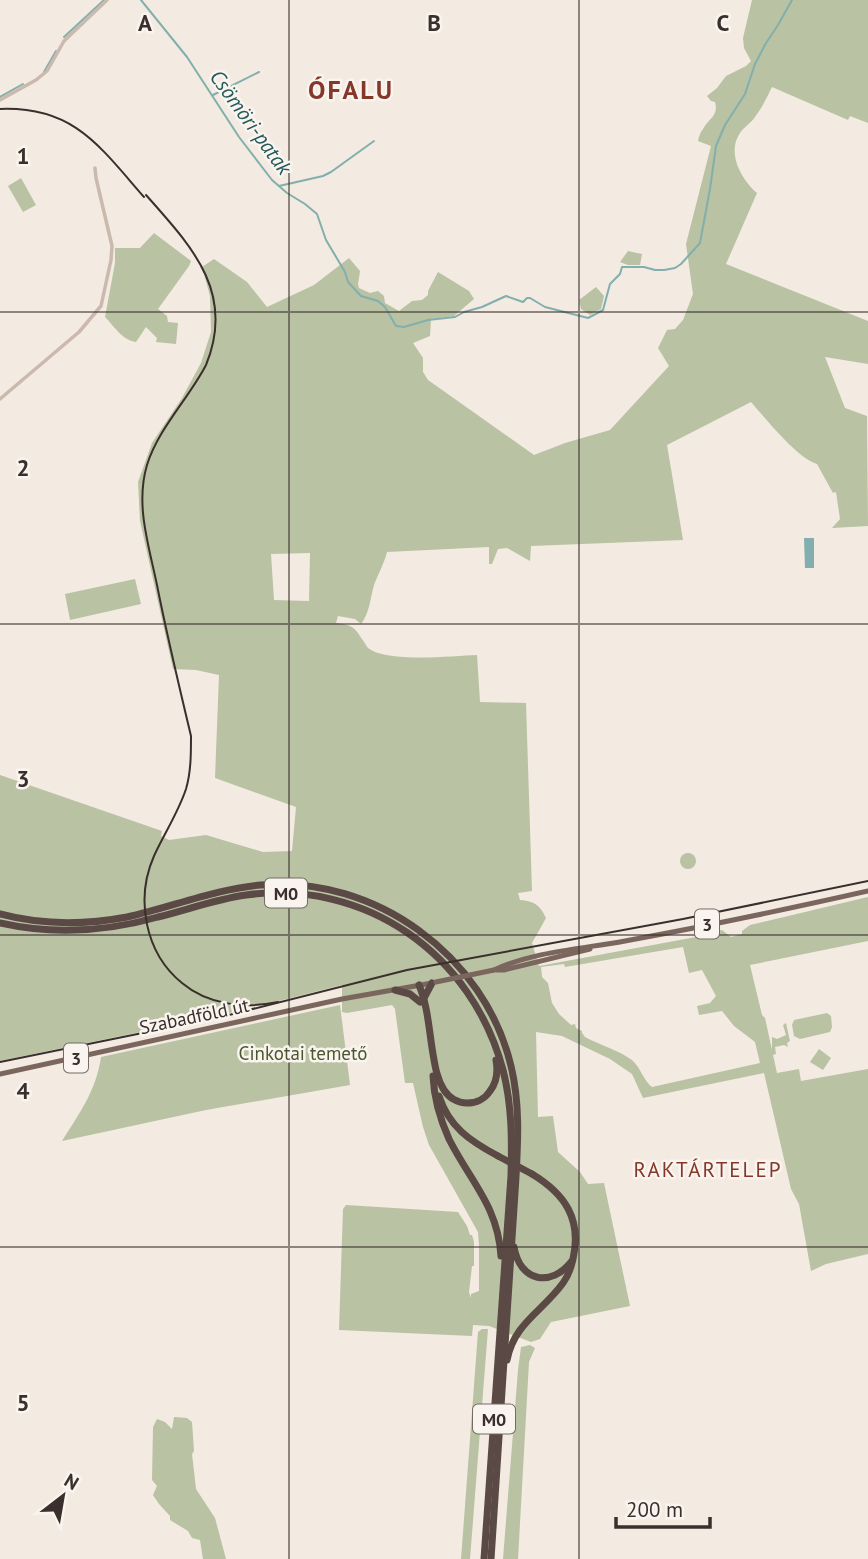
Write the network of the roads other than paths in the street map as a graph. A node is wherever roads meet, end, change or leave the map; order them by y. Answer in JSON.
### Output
{"nodes":[{"id":1,"x":107,"y":0,"type":"edge"},
{"id":2,"x":0,"y":100,"type":"edge"},
{"id":3,"x":96,"y":168,"type":"dead end"},
{"id":4,"x":0,"y":400,"type":"edge"},
{"id":5,"x":868,"y":891,"type":"edge"},
{"id":6,"x":0,"y":914,"type":"edge"},
{"id":7,"x":0,"y":923,"type":"edge"},
{"id":8,"x":434,"y":982,"type":"junction"},
{"id":9,"x":419,"y":985,"type":"junction"},
{"id":10,"x":395,"y":990,"type":"junction"},
{"id":11,"x":422,"y":1000,"type":"junction"},
{"id":12,"x":491,"y":1035,"type":"junction"},
{"id":13,"x":0,"y":1074,"type":"edge"},
{"id":14,"x":435,"y":1074,"type":"junction"},
{"id":15,"x":513,"y":1227,"type":"junction"},
{"id":16,"x":573,"y":1260,"type":"junction"},
{"id":17,"x":503,"y":1279,"type":"junction"},
{"id":18,"x":502,"y":1392,"type":"junction"},
{"id":19,"x":484,"y":1559,"type":"edge"},
{"id":20,"x":491,"y":1559,"type":"edge"}],
"edges":[{"from":1,"to":2,"type":"street"},
{"from":3,"to":4,"type":"street"},
{"from":5,"to":8,"type":"main road","number":"3","bridge":true},
{"from":6,"to":15,"type":"highway","number":"M0"},
{"from":7,"to":12,"type":"highway","number":"M0"},
{"from":8,"to":9,"type":"main road","number":"3"},
{"from":8,"to":11,"type":"highway"},
{"from":9,"to":10,"type":"main road","number":"3"},
{"from":9,"to":11,"type":"highway"},
{"from":10,"to":11,"type":"highway"},
{"from":10,"to":13,"type":"main road","name":"Szabadföld út","number":"3"},
{"from":11,"to":14,"type":"highway"},
{"from":12,"to":14,"type":"highway"},
{"from":12,"to":17,"type":"highway","number":"M0"},
{"from":14,"to":16,"type":"highway","bridge":true},
{"from":14,"to":17,"type":"highway"},
{"from":15,"to":16,"type":"highway"},
{"from":15,"to":18,"type":"highway","number":"M0"},
{"from":16,"to":18,"type":"highway"},
{"from":17,"to":19,"type":"highway","number":"M0"},
{"from":18,"to":20,"type":"highway","number":"M0"}]}
